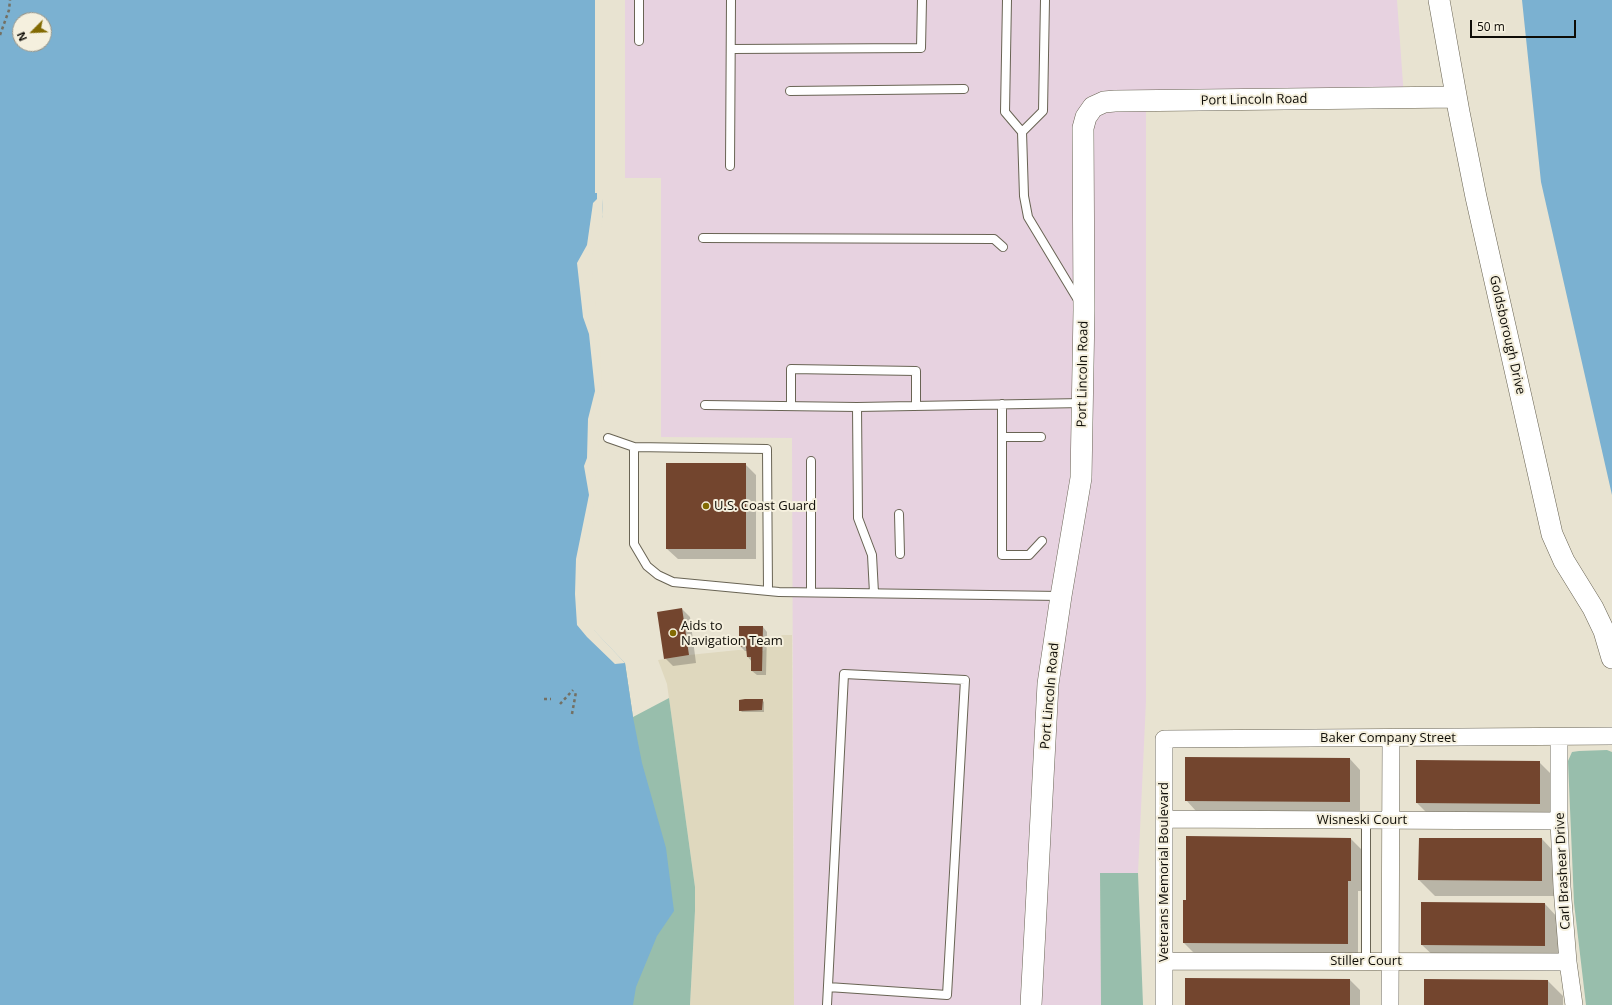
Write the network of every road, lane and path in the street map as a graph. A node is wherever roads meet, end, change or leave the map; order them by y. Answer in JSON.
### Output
{"nodes":[{"id":1,"x":10,"y":0,"type":"edge"},
{"id":2,"x":639,"y":0,"type":"edge"},
{"id":3,"x":731,"y":0,"type":"edge"},
{"id":4,"x":922,"y":0,"type":"edge"},
{"id":5,"x":1007,"y":0,"type":"edge"},
{"id":6,"x":1044,"y":0,"type":"edge"},
{"id":7,"x":1439,"y":0,"type":"edge"},
{"id":8,"x":0,"y":35,"type":"edge"},
{"id":9,"x":638,"y":41,"type":"dead end"},
{"id":10,"x":731,"y":49,"type":"junction"},
{"id":11,"x":964,"y":89,"type":"dead end"},
{"id":12,"x":790,"y":92,"type":"dead end"},
{"id":13,"x":1456,"y":97,"type":"junction"},
{"id":14,"x":1022,"y":132,"type":"junction"},
{"id":15,"x":730,"y":166,"type":"dead end"},
{"id":16,"x":703,"y":238,"type":"dead end"},
{"id":17,"x":1003,"y":247,"type":"dead end"},
{"id":18,"x":1084,"y":310,"type":"junction"},
{"id":19,"x":1083,"y":403,"type":"junction"},
{"id":20,"x":1002,"y":404,"type":"junction"},
{"id":21,"x":706,"y":405,"type":"dead end"},
{"id":22,"x":791,"y":406,"type":"junction"},
{"id":23,"x":916,"y":406,"type":"junction"},
{"id":24,"x":857,"y":407,"type":"junction"},
{"id":25,"x":1002,"y":437,"type":"junction"},
{"id":26,"x":1041,"y":437,"type":"dead end"},
{"id":27,"x":608,"y":438,"type":"dead end"},
{"id":28,"x":634,"y":448,"type":"junction"},
{"id":29,"x":811,"y":461,"type":"dead end"},
{"id":30,"x":900,"y":514,"type":"dead end"},
{"id":31,"x":1042,"y":541,"type":"dead end"},
{"id":32,"x":900,"y":554,"type":"dead end"},
{"id":33,"x":768,"y":591,"type":"junction"},
{"id":34,"x":812,"y":592,"type":"junction"},
{"id":35,"x":874,"y":593,"type":"junction"},
{"id":36,"x":1061,"y":596,"type":"junction"},
{"id":37,"x":1612,"y":658,"type":"edge"},
{"id":38,"x":544,"y":699,"type":"dead end"},
{"id":39,"x":551,"y":699,"type":"dead end"},
{"id":40,"x":560,"y":704,"type":"dead end"},
{"id":41,"x":572,"y":714,"type":"dead end"},
{"id":42,"x":1612,"y":736,"type":"edge"},
{"id":43,"x":1559,"y":737,"type":"junction"},
{"id":44,"x":1391,"y":738,"type":"junction"},
{"id":45,"x":1164,"y":739,"type":"joint"},
{"id":46,"x":1164,"y":819,"type":"junction"},
{"id":47,"x":1366,"y":820,"type":"junction"},
{"id":48,"x":1391,"y":820,"type":"junction"},
{"id":49,"x":1559,"y":821,"type":"junction"},
{"id":50,"x":1164,"y":961,"type":"junction"},
{"id":51,"x":1366,"y":961,"type":"junction"},
{"id":52,"x":1390,"y":962,"type":"junction"},
{"id":53,"x":1568,"y":962,"type":"junction"},
{"id":54,"x":828,"y":987,"type":"junction"},
{"id":55,"x":827,"y":1005,"type":"edge"},
{"id":56,"x":1031,"y":1005,"type":"edge"},
{"id":57,"x":1164,"y":1005,"type":"edge"},
{"id":58,"x":1390,"y":1005,"type":"edge"},
{"id":59,"x":1574,"y":1005,"type":"edge"}],
"edges":[{"from":1,"to":8,"type":"path"},
{"from":2,"to":9,"type":"lane"},
{"from":3,"to":10,"type":"lane"},
{"from":4,"to":10,"type":"lane"},
{"from":5,"to":14,"type":"lane"},
{"from":6,"to":14,"type":"lane"},
{"from":7,"to":13,"type":"street","name":"Goldsborough Drive"},
{"from":10,"to":15,"type":"lane"},
{"from":11,"to":12,"type":"lane"},
{"from":13,"to":18,"type":"street","name":"Port Lincoln Road"},
{"from":13,"to":37,"type":"street","name":"Goldsborough Drive"},
{"from":14,"to":18,"type":"lane"},
{"from":16,"to":17,"type":"lane"},
{"from":18,"to":19,"type":"street","name":"Port Lincoln Road"},
{"from":19,"to":20,"type":"lane"},
{"from":19,"to":36,"type":"street","name":"Port Lincoln Road"},
{"from":20,"to":23,"type":"lane"},
{"from":20,"to":25,"type":"lane"},
{"from":21,"to":22,"type":"lane"},
{"from":22,"to":23,"type":"lane"},
{"from":22,"to":24,"type":"lane"},
{"from":23,"to":24,"type":"lane"},
{"from":24,"to":35,"type":"lane"},
{"from":25,"to":26,"type":"lane"},
{"from":25,"to":31,"type":"lane"},
{"from":27,"to":28,"type":"lane"},
{"from":28,"to":33,"type":"lane"},
{"from":28,"to":33,"type":"lane"},
{"from":29,"to":34,"type":"lane"},
{"from":30,"to":32,"type":"lane"},
{"from":33,"to":34,"type":"lane"},
{"from":34,"to":35,"type":"lane"},
{"from":35,"to":36,"type":"lane"},
{"from":36,"to":56,"type":"street","name":"Port Lincoln Road"},
{"from":38,"to":39,"type":"path"},
{"from":40,"to":41,"type":"path"},
{"from":42,"to":43,"type":"street","name":"Baker Company Street"},
{"from":43,"to":44,"type":"street","name":"Baker Company Street"},
{"from":43,"to":49,"type":"street","name":"Carl Brashear Drive"},
{"from":44,"to":45,"type":"street","name":"Baker Company Street"},
{"from":44,"to":48,"type":"street"},
{"from":45,"to":46,"type":"street","name":"Veterans Memorial Boulevard"},
{"from":46,"to":47,"type":"street","name":"Wisneski Court"},
{"from":46,"to":50,"type":"street","name":"Veterans Memorial Boulevard"},
{"from":47,"to":48,"type":"street","name":"Wisneski Court"},
{"from":47,"to":51,"type":"lane"},
{"from":48,"to":49,"type":"street","name":"Wisneski Court"},
{"from":48,"to":52,"type":"street"},
{"from":49,"to":53,"type":"street","name":"Carl Brashear Drive"},
{"from":50,"to":51,"type":"street","name":"Stiller Court"},
{"from":50,"to":57,"type":"street","name":"Veterans Memorial Boulevard"},
{"from":51,"to":52,"type":"street","name":"Stiller Court"},
{"from":52,"to":53,"type":"street","name":"Stiller Court"},
{"from":52,"to":58,"type":"street"},
{"from":53,"to":59,"type":"street","name":"Carl Brashear Drive"},
{"from":54,"to":54,"type":"lane"},
{"from":54,"to":55,"type":"lane"}]}
